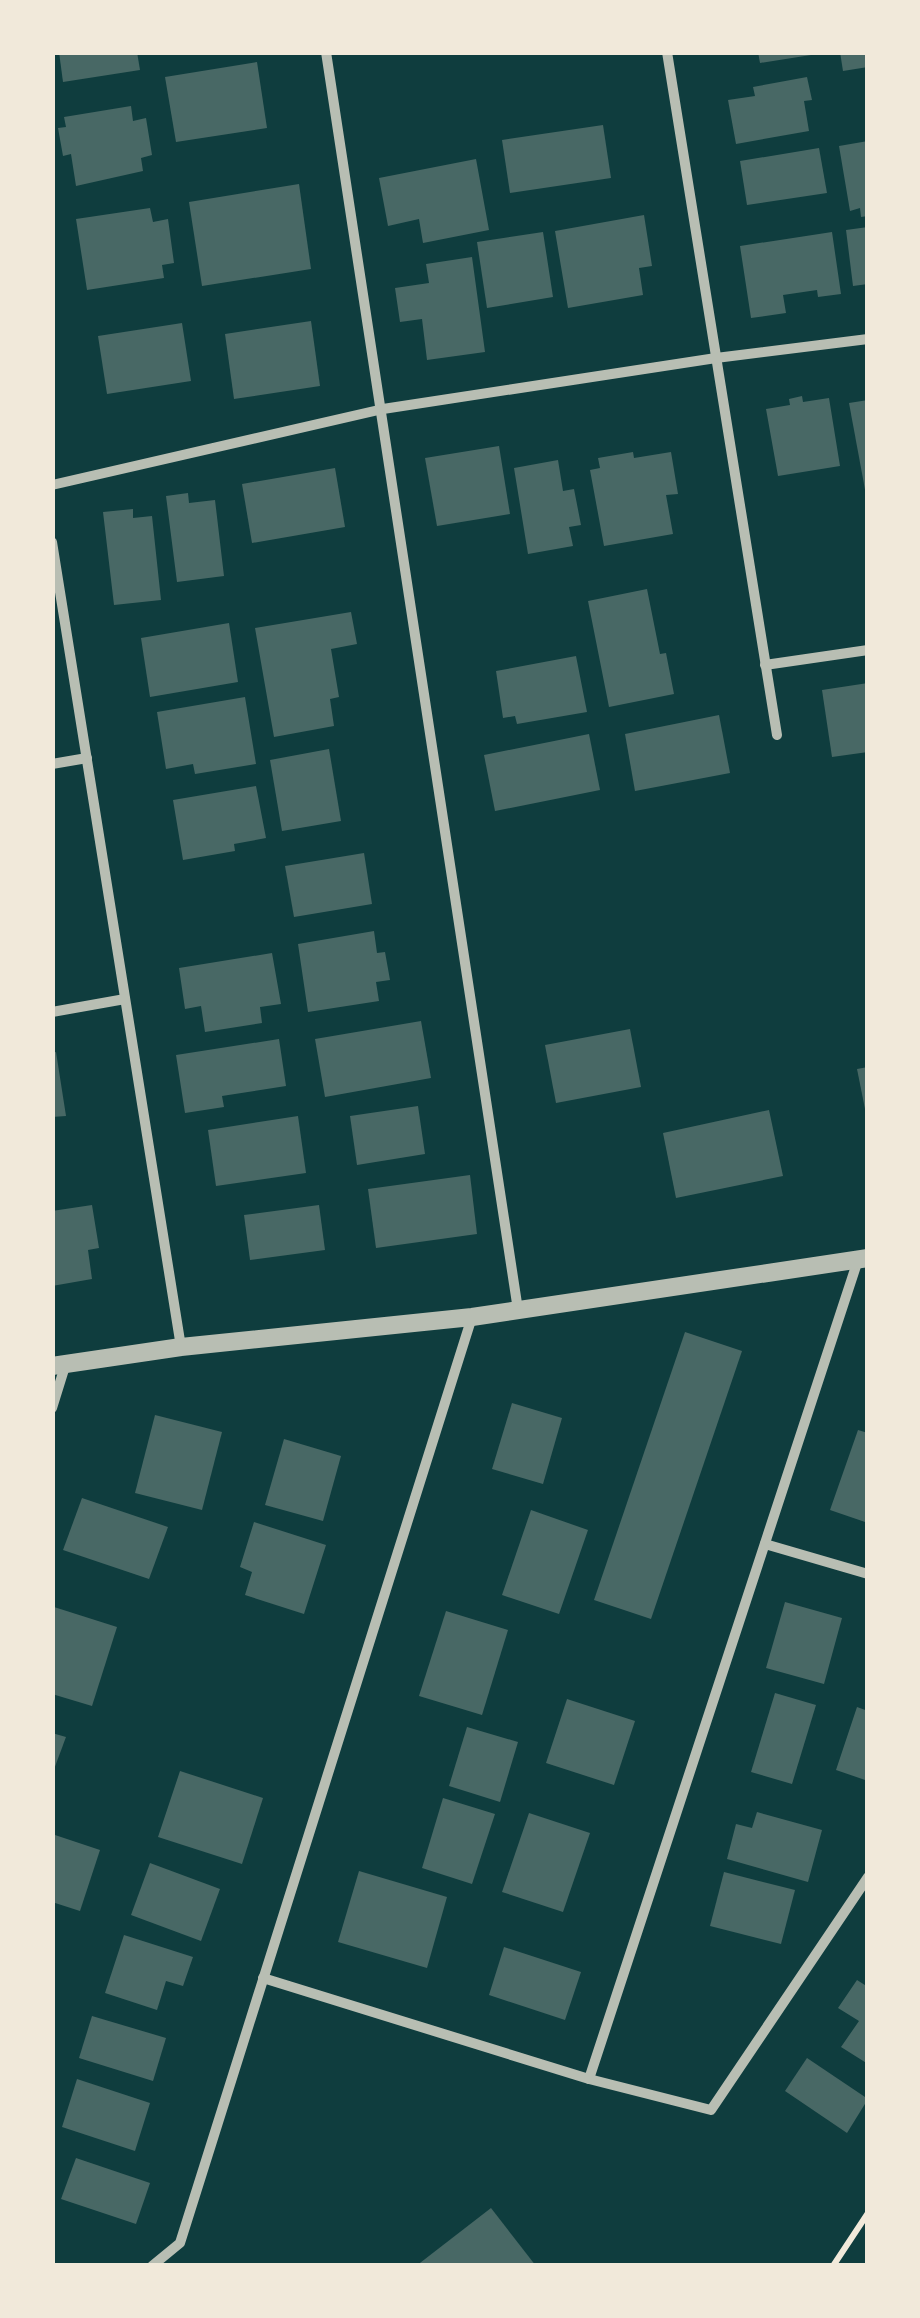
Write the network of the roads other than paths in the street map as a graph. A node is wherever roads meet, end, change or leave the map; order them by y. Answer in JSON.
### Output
{"nodes":[{"id":1,"x":326,"y":52,"type":"edge"},
{"id":2,"x":666,"y":52,"type":"edge"},
{"id":3,"x":868,"y":339,"type":"edge"},
{"id":4,"x":716,"y":358,"type":"junction"},
{"id":5,"x":384,"y":409,"type":"junction"},
{"id":6,"x":52,"y":485,"type":"edge"},
{"id":7,"x":52,"y":542,"type":"edge"},
{"id":8,"x":868,"y":650,"type":"edge"},
{"id":9,"x":766,"y":664,"type":"junction"},
{"id":10,"x":777,"y":735,"type":"dead end"},
{"id":11,"x":87,"y":758,"type":"junction"},
{"id":12,"x":52,"y":764,"type":"edge"},
{"id":13,"x":125,"y":999,"type":"junction"},
{"id":14,"x":52,"y":1012,"type":"edge"},
{"id":15,"x":863,"y":1259,"type":"edge"},
{"id":16,"x":518,"y":1310,"type":"junction"},
{"id":17,"x":472,"y":1316,"type":"junction"},
{"id":18,"x":181,"y":1346,"type":"junction"},
{"id":19,"x":59,"y":1364,"type":"edge"},
{"id":20,"x":52,"y":1408,"type":"edge"},
{"id":21,"x":765,"y":1544,"type":"junction"},
{"id":22,"x":868,"y":1574,"type":"edge"},
{"id":23,"x":868,"y":1878,"type":"edge"},
{"id":24,"x":264,"y":1978,"type":"junction"},
{"id":25,"x":590,"y":2079,"type":"junction"},
{"id":26,"x":152,"y":2266,"type":"edge"}],
"edges":[{"from":1,"to":5,"type":"street"},
{"from":2,"to":4,"type":"street"},
{"from":3,"to":4,"type":"street"},
{"from":4,"to":5,"type":"street"},
{"from":4,"to":9,"type":"street"},
{"from":5,"to":6,"type":"street"},
{"from":5,"to":16,"type":"street"},
{"from":7,"to":11,"type":"street"},
{"from":8,"to":9,"type":"street"},
{"from":9,"to":10,"type":"street"},
{"from":11,"to":12,"type":"street"},
{"from":11,"to":13,"type":"street"},
{"from":13,"to":14,"type":"street"},
{"from":13,"to":18,"type":"street"},
{"from":15,"to":16,"type":"street"},
{"from":15,"to":21,"type":"street"},
{"from":16,"to":17,"type":"street"},
{"from":17,"to":18,"type":"street"},
{"from":17,"to":24,"type":"street"},
{"from":18,"to":19,"type":"street"},
{"from":19,"to":20,"type":"street"},
{"from":21,"to":22,"type":"street"},
{"from":21,"to":25,"type":"street"},
{"from":23,"to":25,"type":"street"},
{"from":24,"to":25,"type":"street"},
{"from":24,"to":26,"type":"street"}]}
